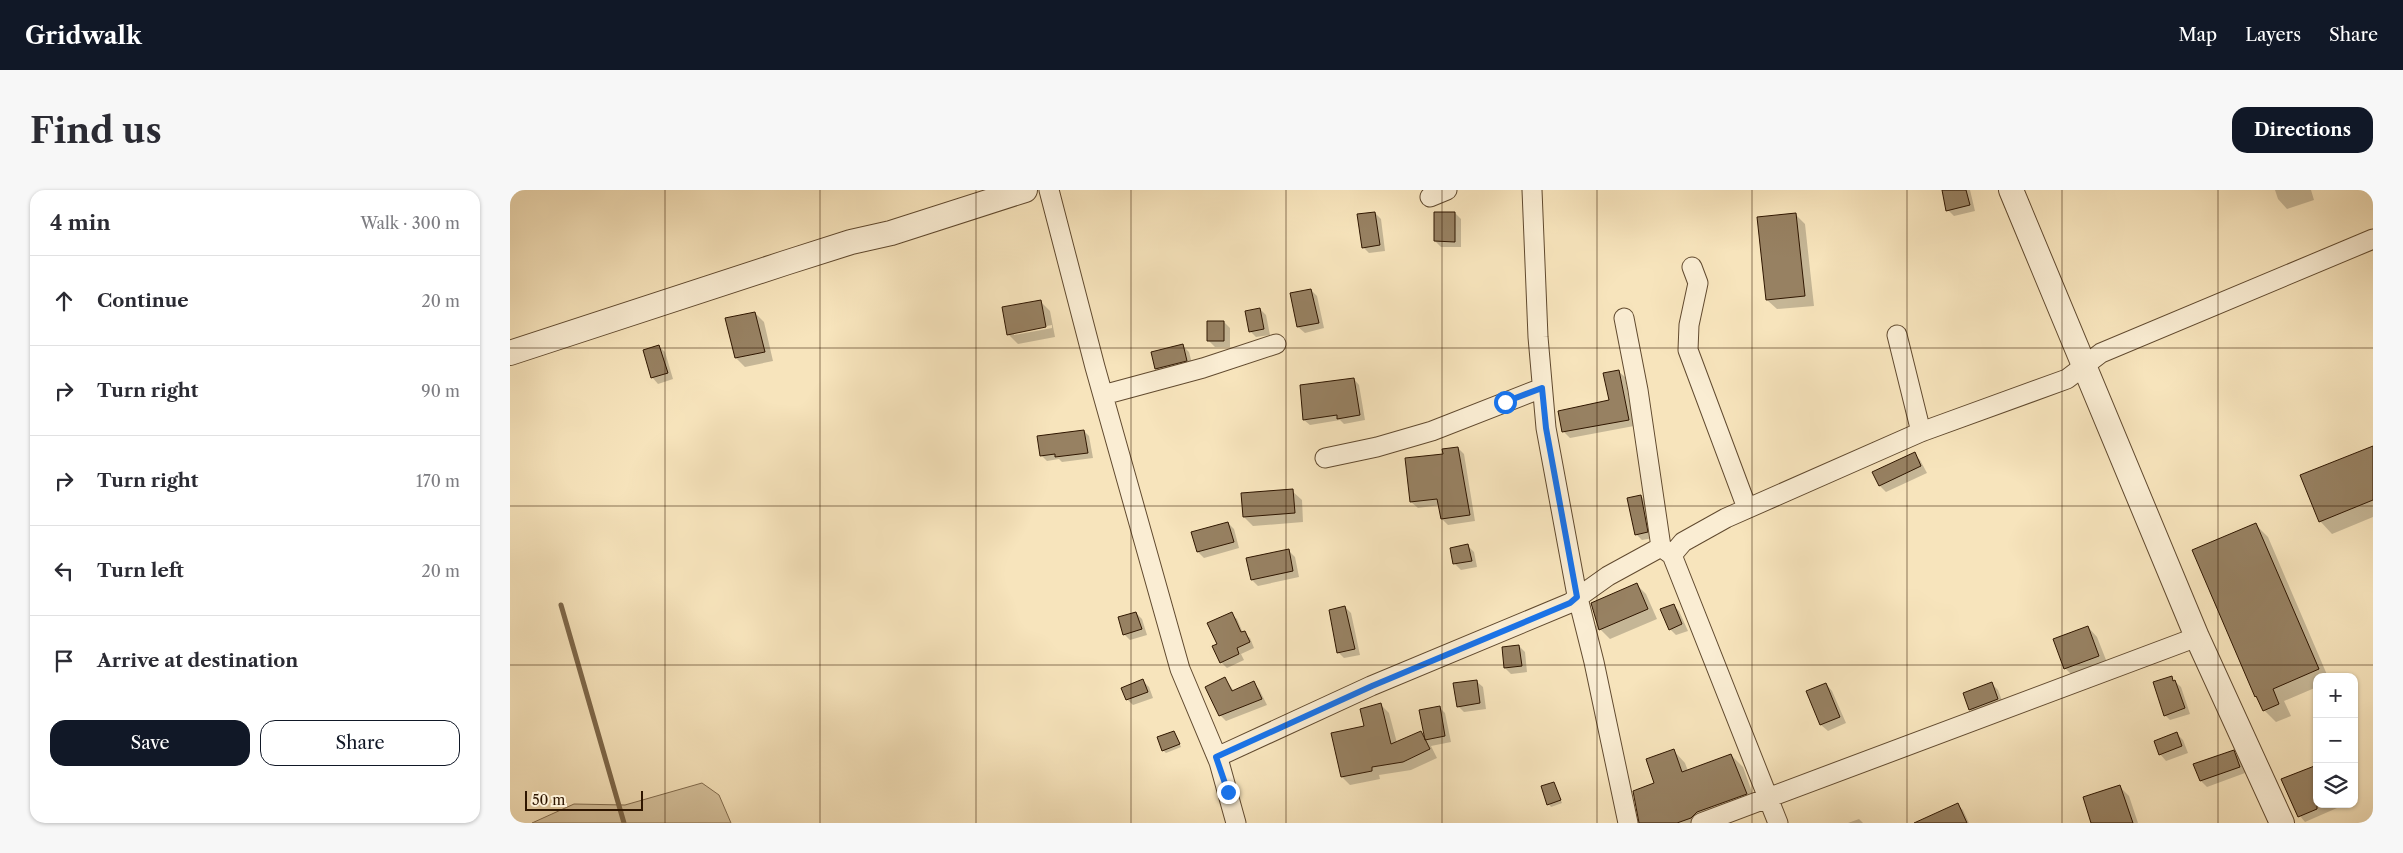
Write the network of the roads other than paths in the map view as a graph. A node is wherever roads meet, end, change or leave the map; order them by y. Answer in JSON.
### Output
{"nodes":[{"id":1,"x":1025,"y":190,"type":"edge"},
{"id":2,"x":1049,"y":190,"type":"edge"},
{"id":3,"x":1448,"y":190,"type":"edge"},
{"id":4,"x":1532,"y":190,"type":"edge"},
{"id":5,"x":2011,"y":190,"type":"edge"},
{"id":6,"x":1430,"y":197,"type":"dead end"},
{"id":7,"x":2373,"y":240,"type":"edge"},
{"id":8,"x":1692,"y":267,"type":"dead end"},
{"id":9,"x":1624,"y":318,"type":"dead end"},
{"id":10,"x":1897,"y":335,"type":"dead end"},
{"id":11,"x":1276,"y":344,"type":"dead end"},
{"id":12,"x":510,"y":354,"type":"edge"},
{"id":13,"x":2084,"y":367,"type":"junction"},
{"id":14,"x":1542,"y":388,"type":"junction"},
{"id":15,"x":1103,"y":395,"type":"junction"},
{"id":16,"x":1920,"y":432,"type":"junction"},
{"id":17,"x":1325,"y":458,"type":"dead end"},
{"id":18,"x":1747,"y":508,"type":"junction"},
{"id":19,"x":1667,"y":551,"type":"junction"},
{"id":20,"x":1577,"y":597,"type":"junction"},
{"id":21,"x":2197,"y":637,"type":"junction"},
{"id":22,"x":1216,"y":757,"type":"junction"},
{"id":23,"x":1769,"y":799,"type":"junction"},
{"id":24,"x":1236,"y":823,"type":"edge"},
{"id":25,"x":1628,"y":823,"type":"edge"},
{"id":26,"x":1701,"y":823,"type":"edge"},
{"id":27,"x":1778,"y":823,"type":"edge"},
{"id":28,"x":2282,"y":823,"type":"edge"}],
"edges":[{"from":1,"to":12,"type":"street"},
{"from":2,"to":15,"type":"street"},
{"from":3,"to":6,"type":"street"},
{"from":4,"to":14,"type":"street"},
{"from":5,"to":13,"type":"street"},
{"from":7,"to":13,"type":"street"},
{"from":8,"to":18,"type":"street"},
{"from":9,"to":19,"type":"street"},
{"from":10,"to":16,"type":"street"},
{"from":11,"to":15,"type":"street"},
{"from":13,"to":16,"type":"street"},
{"from":13,"to":21,"type":"street"},
{"from":14,"to":17,"type":"street"},
{"from":14,"to":20,"type":"street"},
{"from":15,"to":22,"type":"street"},
{"from":16,"to":18,"type":"street"},
{"from":18,"to":19,"type":"street"},
{"from":19,"to":20,"type":"street"},
{"from":19,"to":23,"type":"street"},
{"from":20,"to":22,"type":"street"},
{"from":20,"to":25,"type":"street"},
{"from":21,"to":23,"type":"street"},
{"from":21,"to":28,"type":"street"},
{"from":22,"to":24,"type":"street"},
{"from":23,"to":26,"type":"street"},
{"from":23,"to":27,"type":"street"}]}
